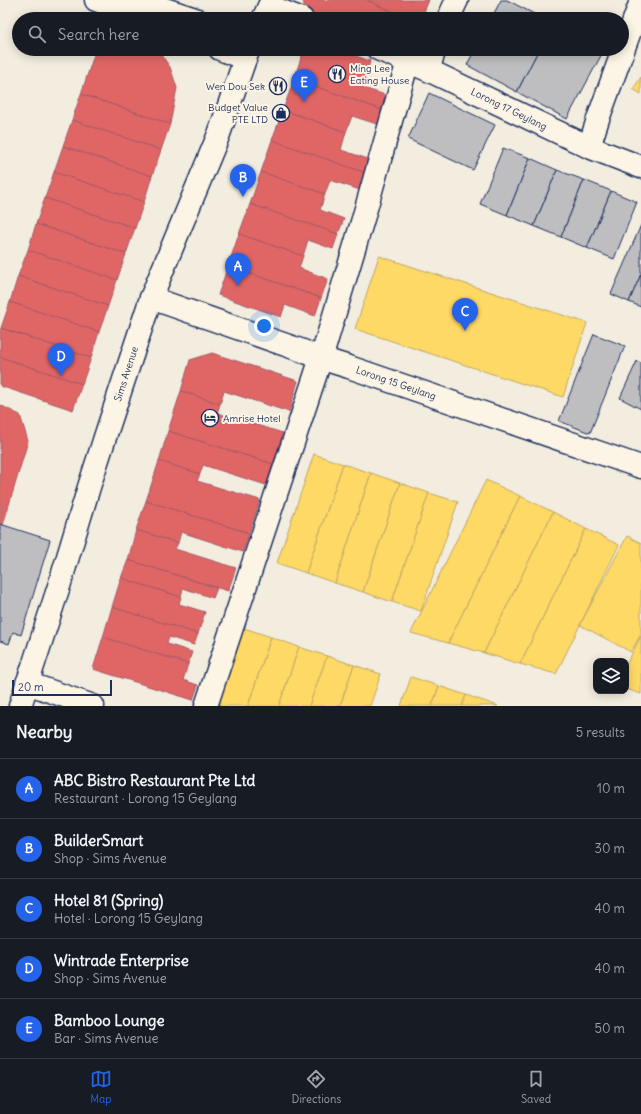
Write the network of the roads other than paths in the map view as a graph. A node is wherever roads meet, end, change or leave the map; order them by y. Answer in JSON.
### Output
{"nodes":[{"id":1,"x":96,"y":0,"type":"edge"},
{"id":2,"x":137,"y":0,"type":"edge"},
{"id":3,"x":457,"y":0,"type":"edge"},
{"id":4,"x":641,"y":1,"type":"edge"},
{"id":5,"x":268,"y":8,"type":"edge"},
{"id":6,"x":129,"y":12,"type":"edge"},
{"id":7,"x":174,"y":12,"type":"edge"},
{"id":8,"x":280,"y":12,"type":"edge"},
{"id":9,"x":451,"y":12,"type":"edge"},
{"id":10,"x":629,"y":34,"type":"edge"},
{"id":11,"x":246,"y":56,"type":"edge"},
{"id":12,"x":396,"y":56,"type":"edge"},
{"id":13,"x":433,"y":56,"type":"edge"},
{"id":14,"x":621,"y":56,"type":"edge"},
{"id":15,"x":408,"y":61,"type":"junction"},
{"id":16,"x":428,"y":70,"type":"junction"},
{"id":17,"x":589,"y":147,"type":"junction"},
{"id":18,"x":641,"y":167,"type":"edge"},
{"id":19,"x":151,"y":298,"type":"junction"},
{"id":20,"x":320,"y":358,"type":"junction"},
{"id":21,"x":641,"y":467,"type":"edge"},
{"id":22,"x":27,"y":683,"type":"junction"},
{"id":23,"x":20,"y":706,"type":"edge"},
{"id":24,"x":93,"y":706,"type":"edge"},
{"id":25,"x":206,"y":706,"type":"edge"}],
"edges":[{"from":1,"to":6,"type":"street"},
{"from":2,"to":7,"type":"street"},
{"from":3,"to":9,"type":"street"},
{"from":4,"to":10,"type":"street"},
{"from":5,"to":8,"type":"street"},
{"from":11,"to":19,"type":"street","name":"Sims Avenue"},
{"from":12,"to":15,"type":"street","name":"Lorong 17 Geylang"},
{"from":13,"to":16,"type":"street"},
{"from":14,"to":17,"type":"street"},
{"from":15,"to":16,"type":"street","name":"Lorong 17 Geylang"},
{"from":15,"to":20,"type":"street"},
{"from":16,"to":17,"type":"street","name":"Lorong 17 Geylang"},
{"from":17,"to":18,"type":"street","name":"Lorong 17 Geylang"},
{"from":19,"to":20,"type":"street","name":"Lorong 15 Geylang"},
{"from":19,"to":22,"type":"street","name":"Sims Avenue"},
{"from":20,"to":21,"type":"street","name":"Lorong 15 Geylang"},
{"from":20,"to":25,"type":"street"},
{"from":22,"to":23,"type":"street","name":"Sims Avenue"},
{"from":22,"to":24,"type":"street"}]}
